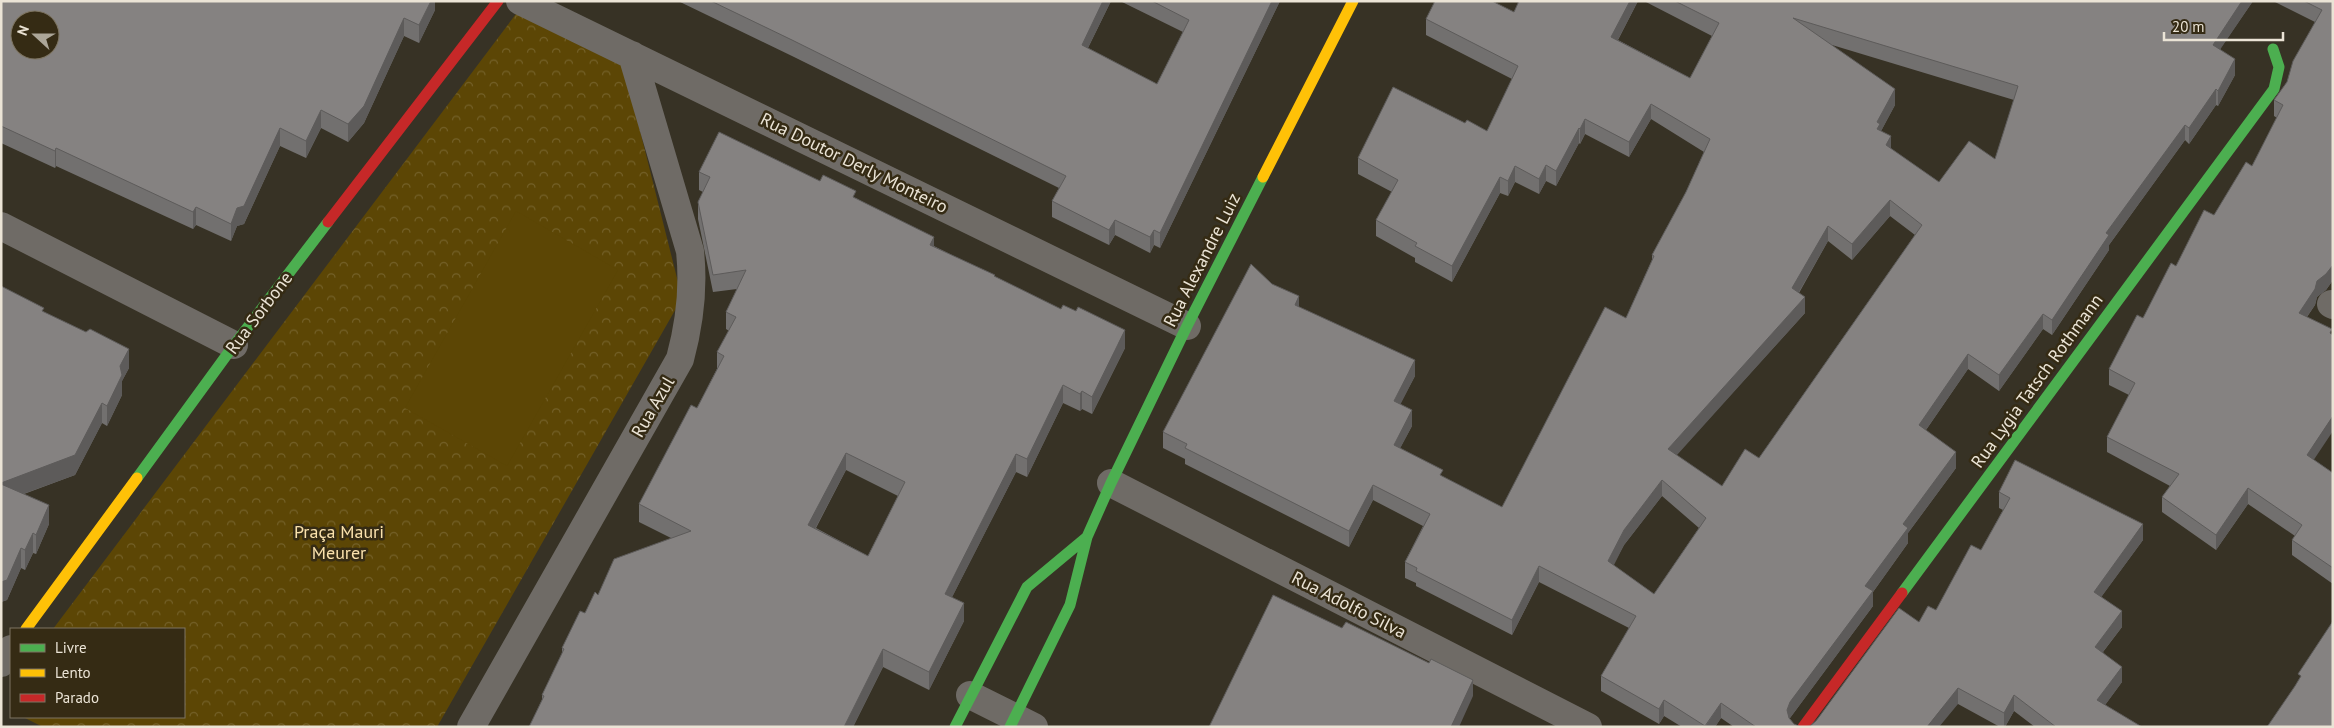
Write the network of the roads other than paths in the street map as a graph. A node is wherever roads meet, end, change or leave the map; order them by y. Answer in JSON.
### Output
{"nodes":[{"id":1,"x":498,"y":1,"type":"edge"},
{"id":2,"x":520,"y":1,"type":"edge"},
{"id":3,"x":1353,"y":1,"type":"edge"},
{"id":4,"x":2273,"y":49,"type":"dead end"},
{"id":5,"x":632,"y":55,"type":"junction"},
{"id":6,"x":1,"y":226,"type":"edge"},
{"id":7,"x":1187,"y":326,"type":"junction"},
{"id":8,"x":234,"y":345,"type":"junction"},
{"id":9,"x":1111,"y":483,"type":"junction"},
{"id":10,"x":1086,"y":537,"type":"junction"},
{"id":11,"x":27,"y":628,"type":"edge"},
{"id":12,"x":10,"y":651,"type":"edge"},
{"id":13,"x":1,"y":663,"type":"edge"},
{"id":14,"x":970,"y":695,"type":"junction"},
{"id":15,"x":1019,"y":724,"type":"edge"},
{"id":16,"x":471,"y":727,"type":"edge"},
{"id":17,"x":955,"y":727,"type":"edge"},
{"id":18,"x":1588,"y":727,"type":"edge"},
{"id":19,"x":1803,"y":727,"type":"edge"}],
"edges":[{"from":1,"to":8,"type":"street","name":"Rua Sorbone"},
{"from":2,"to":5,"type":"street","name":"Rua Doutor Derly Monteiro"},
{"from":3,"to":7,"type":"street","name":"Rua Alexandre Luiz"},
{"from":4,"to":19,"type":"street","name":"Rua Lygia Tatsch Rothmann"},
{"from":5,"to":7,"type":"street","name":"Rua Doutor Derly Monteiro"},
{"from":5,"to":16,"type":"street","name":"Rua Azul"},
{"from":6,"to":8,"type":"street"},
{"from":7,"to":9,"type":"street","name":"Rua Alexandre Luiz"},
{"from":8,"to":11,"type":"street","name":"Rua Sorbone"},
{"from":9,"to":10,"type":"street","name":"Rua Alexandre Luiz"},
{"from":9,"to":18,"type":"street","name":"Rua Adolfo Silva"},
{"from":10,"to":14,"type":"street","name":"Rua Alexandre Luiz"},
{"from":10,"to":15,"type":"street","name":"Rua Alexandre Luiz"},
{"from":12,"to":13,"type":"street"},
{"from":14,"to":15,"type":"street"},
{"from":14,"to":17,"type":"street","name":"Rua Alexandre Luiz"}]}
